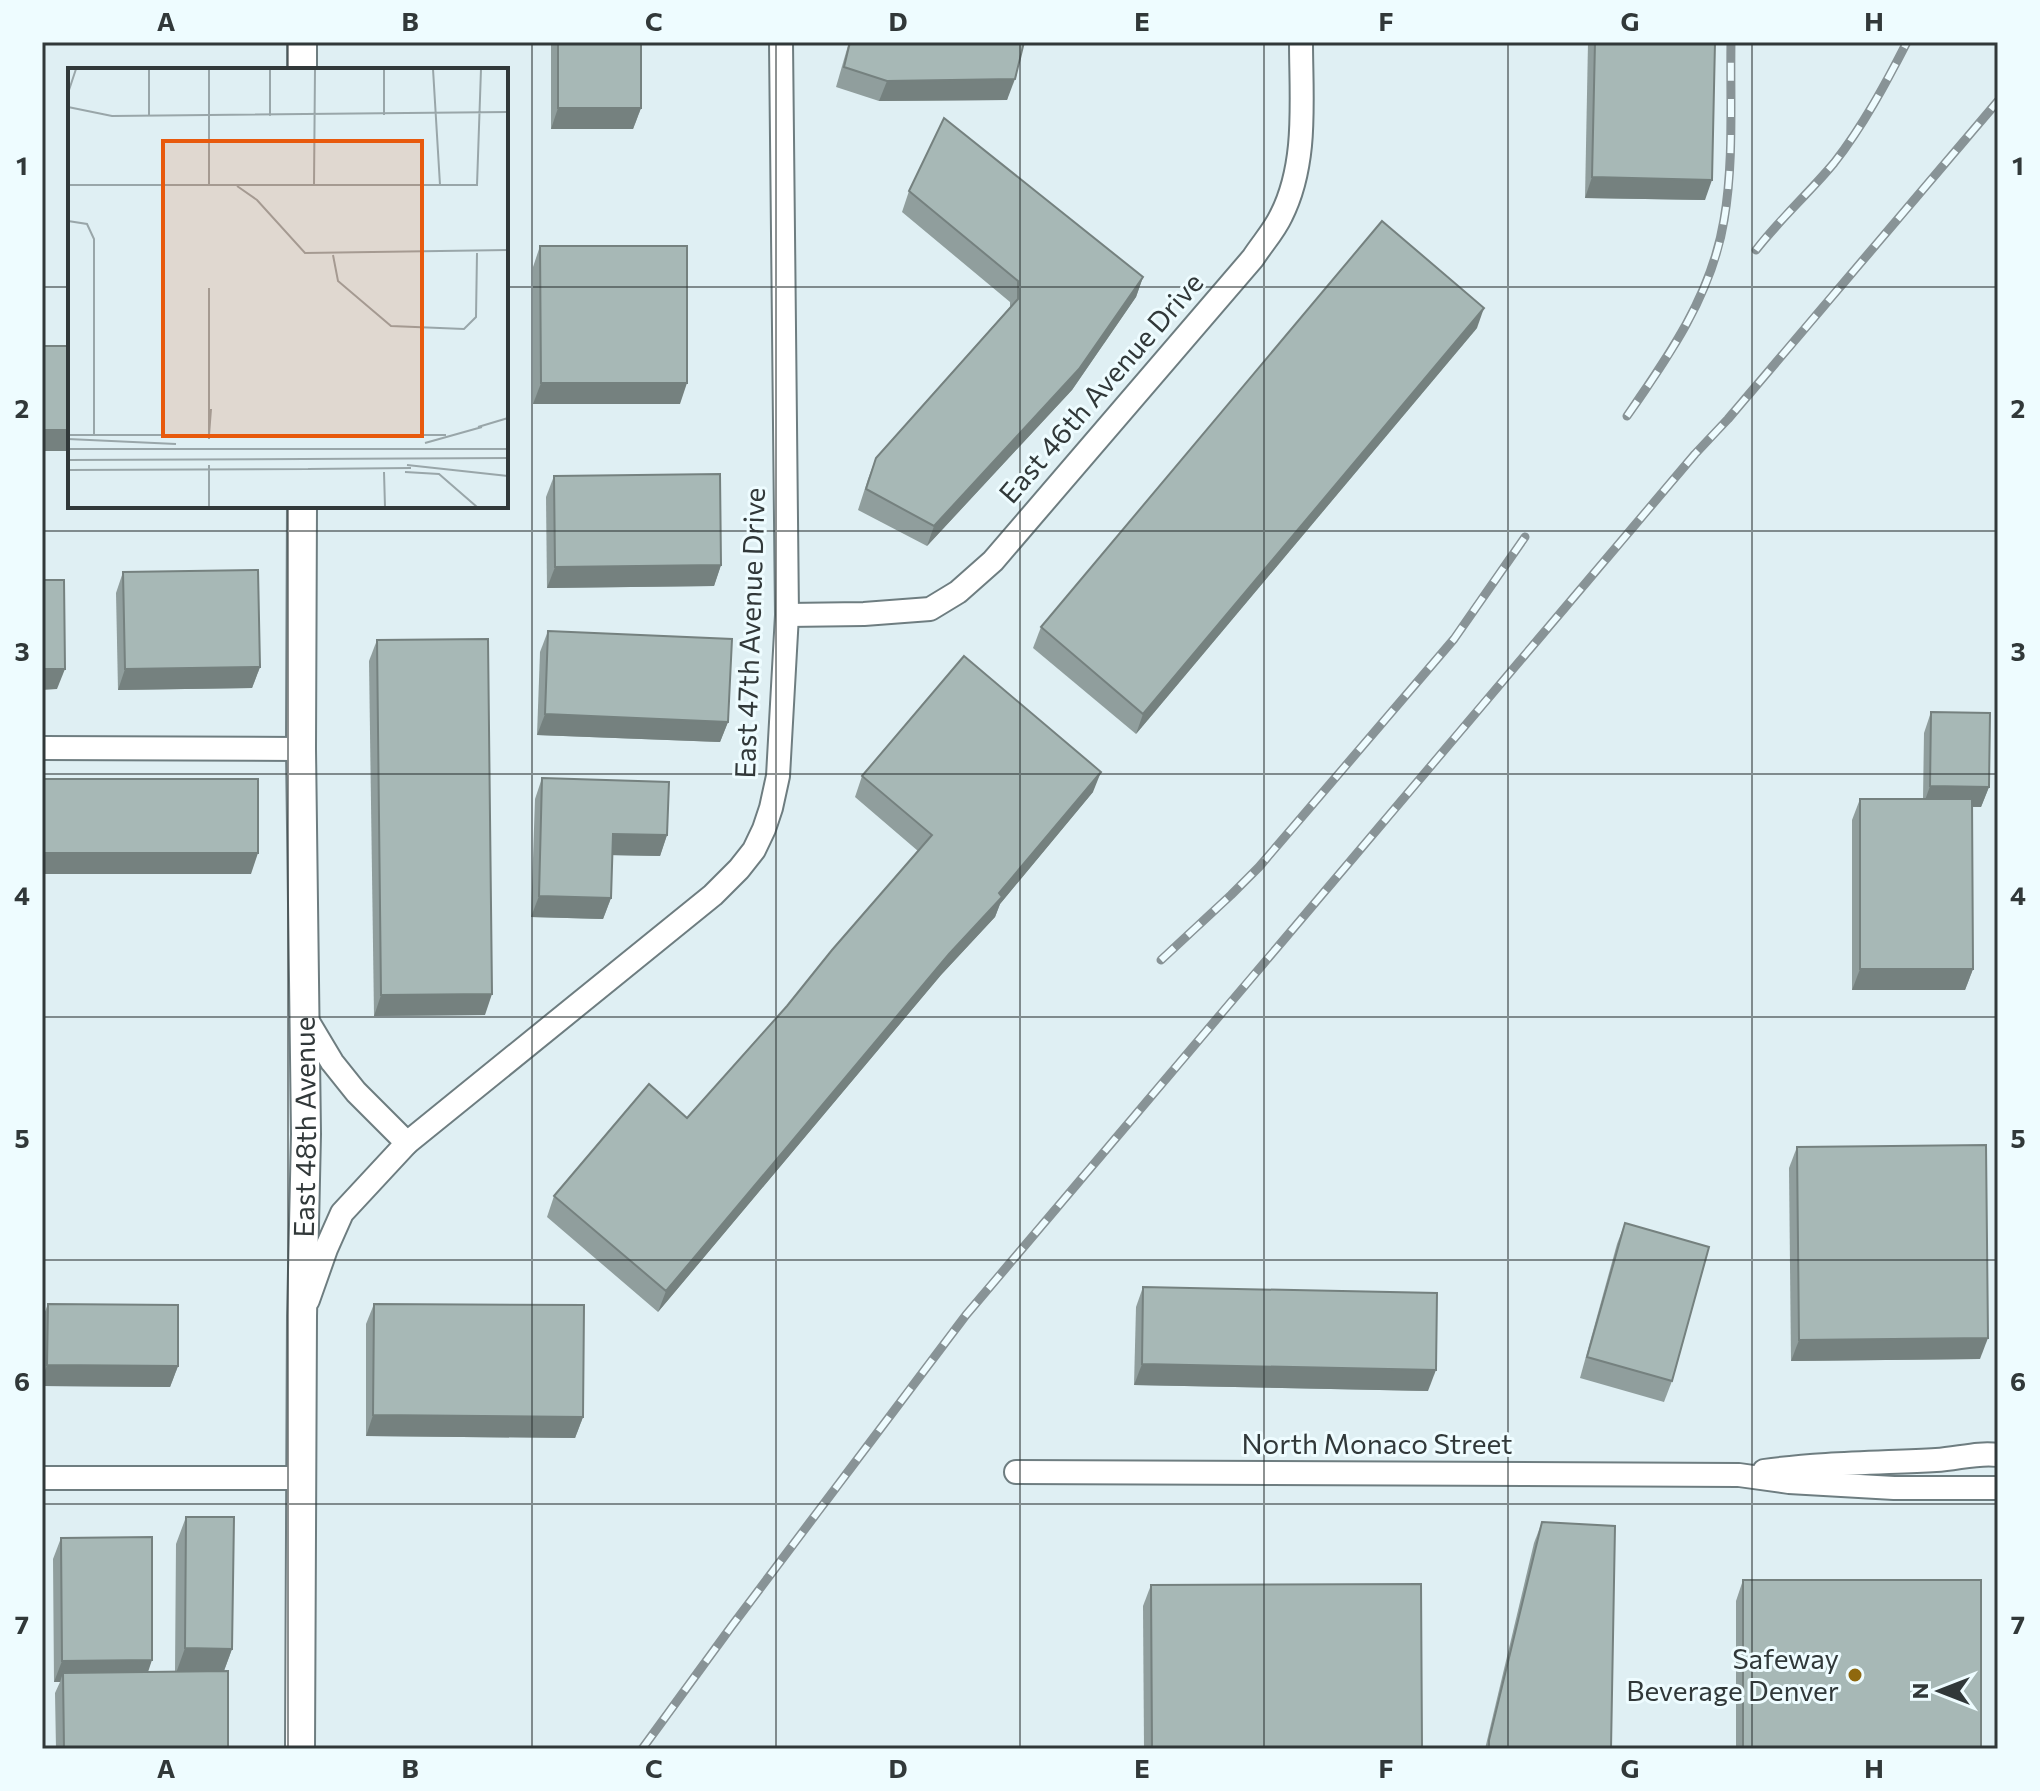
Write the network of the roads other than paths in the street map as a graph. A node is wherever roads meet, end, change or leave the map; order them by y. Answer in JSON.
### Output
{"nodes":[{"id":1,"x":302,"y":42,"type":"edge"},
{"id":2,"x":781,"y":42,"type":"edge"},
{"id":3,"x":1301,"y":42,"type":"edge"},
{"id":4,"x":302,"y":68,"type":"edge"},
{"id":5,"x":302,"y":508,"type":"edge"},
{"id":6,"x":787,"y":615,"type":"junction"},
{"id":7,"x":42,"y":748,"type":"edge"},
{"id":8,"x":301,"y":749,"type":"junction"},
{"id":9,"x":304,"y":1015,"type":"junction"},
{"id":10,"x":407,"y":1143,"type":"junction"},
{"id":11,"x":302,"y":1316,"type":"junction"},
{"id":12,"x":1998,"y":1455,"type":"edge"},
{"id":13,"x":1016,"y":1472,"type":"dead end"},
{"id":14,"x":1739,"y":1475,"type":"junction"},
{"id":15,"x":42,"y":1478,"type":"edge"},
{"id":16,"x":301,"y":1478,"type":"junction"},
{"id":17,"x":1998,"y":1488,"type":"edge"},
{"id":18,"x":300,"y":1749,"type":"edge"}],
"edges":[{"from":1,"to":4,"type":"street"},
{"from":2,"to":6,"type":"street","name":"East 47th Avenue Drive"},
{"from":3,"to":6,"type":"street","name":"East 46th Avenue Drive"},
{"from":5,"to":8,"type":"street","name":"East 48th Avenue"},
{"from":6,"to":10,"type":"street","name":"East 47th Avenue Drive"},
{"from":7,"to":8,"type":"street"},
{"from":8,"to":9,"type":"street","name":"East 48th Avenue"},
{"from":9,"to":10,"type":"street"},
{"from":9,"to":11,"type":"street","name":"East 48th Avenue"},
{"from":10,"to":11,"type":"street","name":"East 47th Avenue Drive"},
{"from":11,"to":16,"type":"street","name":"East 48th Avenue"},
{"from":12,"to":14,"type":"street","name":"North Monaco Street"},
{"from":13,"to":14,"type":"street","name":"North Monaco Street"},
{"from":14,"to":17,"type":"street","name":"North Monaco Street"},
{"from":15,"to":16,"type":"street"},
{"from":16,"to":18,"type":"street","name":"East 48th Avenue"}]}
